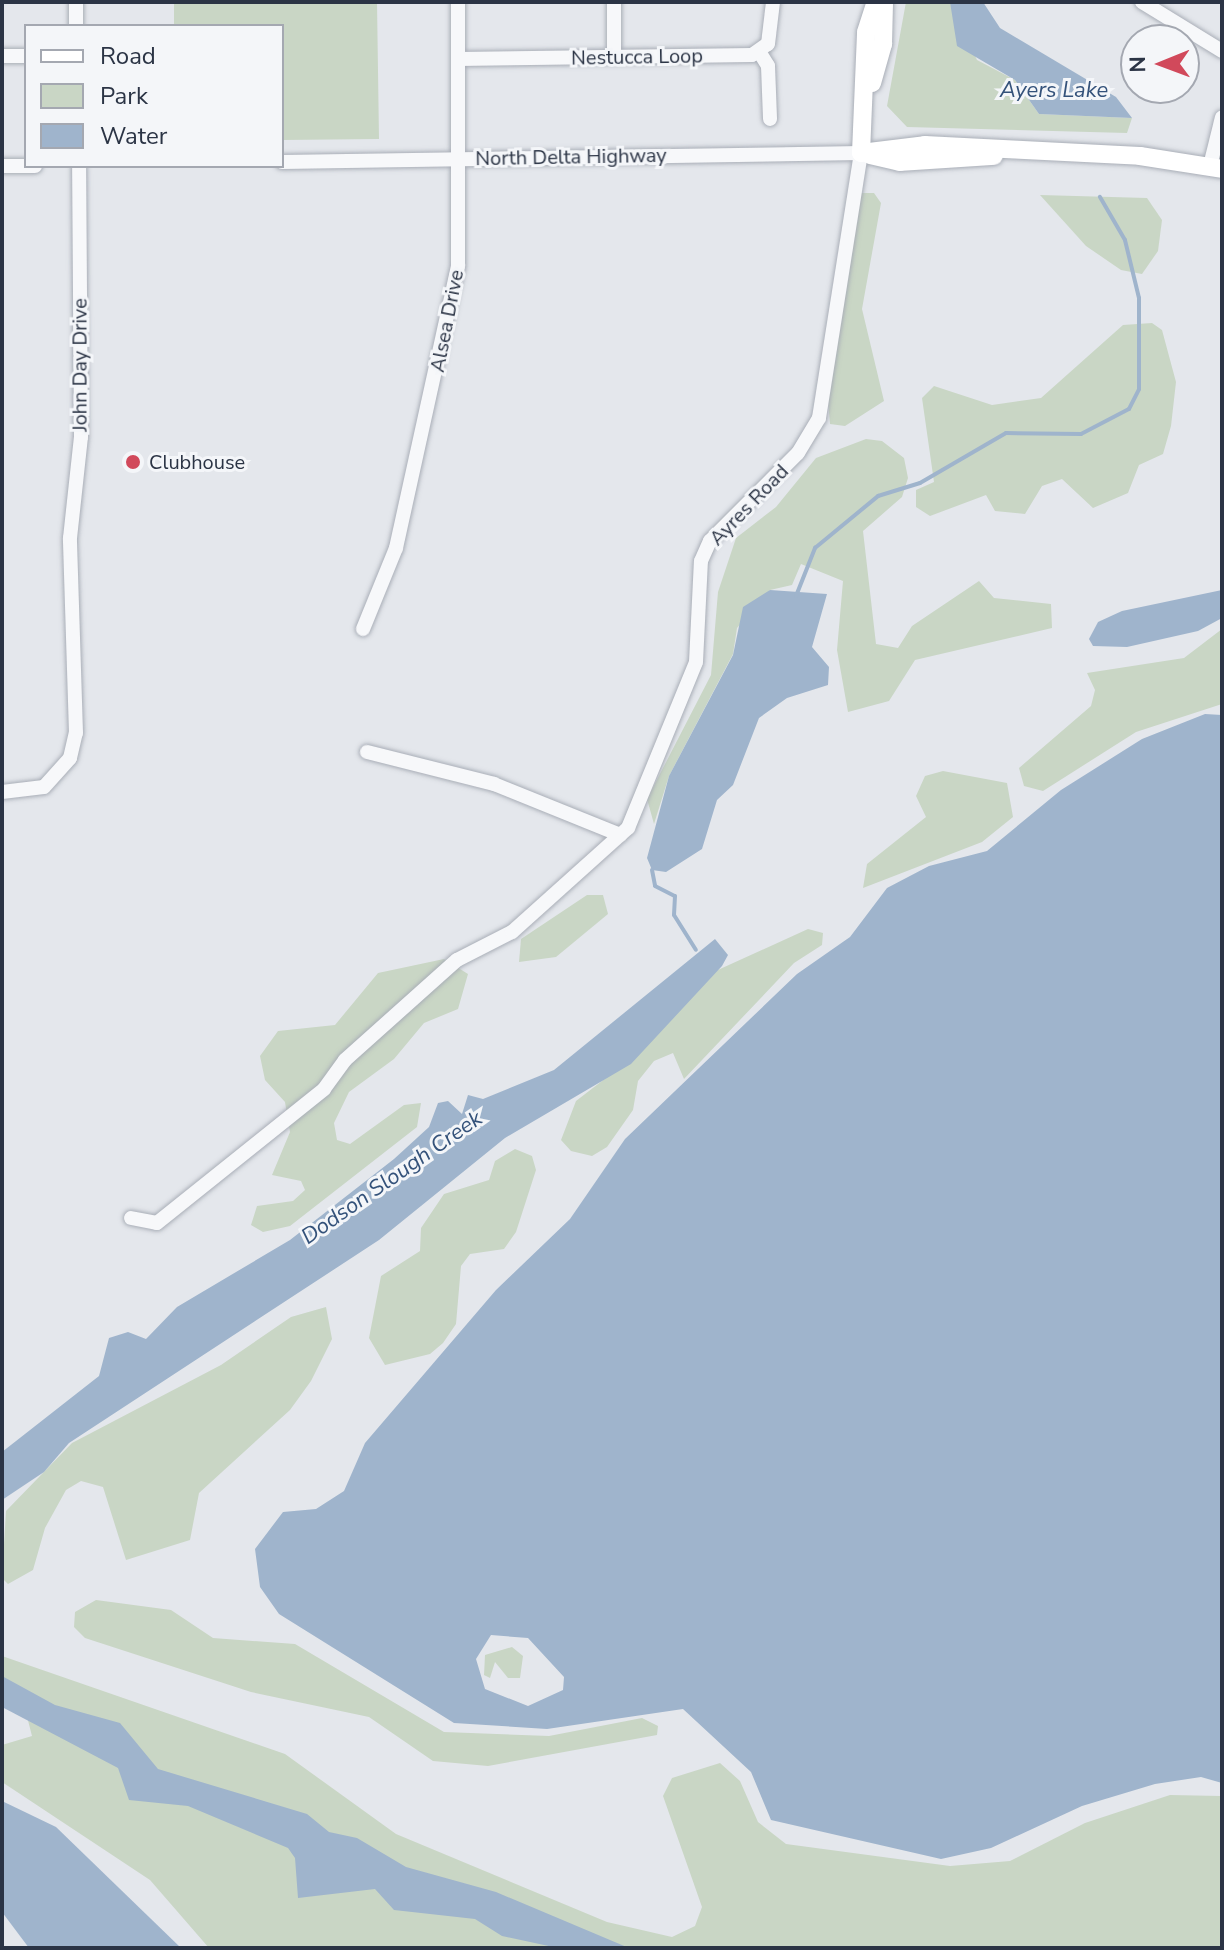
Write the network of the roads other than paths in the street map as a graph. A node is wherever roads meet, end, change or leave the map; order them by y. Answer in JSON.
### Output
{"nodes":[{"id":1,"x":76,"y":2,"type":"edge"},
{"id":2,"x":458,"y":2,"type":"edge"},
{"id":3,"x":614,"y":2,"type":"edge"},
{"id":4,"x":773,"y":2,"type":"edge"},
{"id":5,"x":876,"y":2,"type":"edge"},
{"id":6,"x":884,"y":2,"type":"edge"},
{"id":7,"x":1142,"y":2,"type":"edge"},
{"id":8,"x":76,"y":24,"type":"edge"},
{"id":9,"x":1222,"y":51,"type":"edge"},
{"id":10,"x":760,"y":53,"type":"junction"},
{"id":11,"x":2,"y":56,"type":"edge"},
{"id":12,"x":24,"y":56,"type":"edge"},
{"id":13,"x":614,"y":57,"type":"junction"},
{"id":14,"x":458,"y":59,"type":"junction"},
{"id":15,"x":868,"y":94,"type":"junction"},
{"id":16,"x":1222,"y":117,"type":"edge"},
{"id":17,"x":770,"y":119,"type":"dead end"},
{"id":18,"x":861,"y":153,"type":"junction"},
{"id":19,"x":459,"y":159,"type":"junction"},
{"id":20,"x":284,"y":162,"type":"edge"},
{"id":21,"x":2,"y":166,"type":"edge"},
{"id":22,"x":24,"y":166,"type":"edge"},
{"id":23,"x":1216,"y":167,"type":"edge"},
{"id":24,"x":79,"y":168,"type":"edge"},
{"id":25,"x":363,"y":629,"type":"dead end"},
{"id":26,"x":367,"y":752,"type":"dead end"},
{"id":27,"x":2,"y":792,"type":"edge"},
{"id":28,"x":620,"y":835,"type":"junction"},
{"id":29,"x":131,"y":1218,"type":"dead end"}],
"edges":[{"from":1,"to":8,"type":"street"},
{"from":2,"to":14,"type":"street","name":"Alsea Drive"},
{"from":3,"to":13,"type":"street"},
{"from":4,"to":10,"type":"street"},
{"from":5,"to":15,"type":"street","name":"Ayres Road"},
{"from":6,"to":15,"type":"street","name":"Ayres Road"},
{"from":7,"to":9,"type":"street"},
{"from":10,"to":13,"type":"street","name":"Nestucca Loop"},
{"from":10,"to":17,"type":"street"},
{"from":11,"to":12,"type":"street"},
{"from":13,"to":14,"type":"street","name":"Nestucca Loop"},
{"from":14,"to":19,"type":"street","name":"Alsea Drive"},
{"from":15,"to":18,"type":"street","name":"Ayres Road"},
{"from":16,"to":23,"type":"street"},
{"from":18,"to":19,"type":"street","name":"North Delta Highway"},
{"from":18,"to":23,"type":"street","name":"North Delta Highway"},
{"from":18,"to":28,"type":"street","name":"Ayres Road"},
{"from":19,"to":20,"type":"street","name":"North Delta Highway"},
{"from":19,"to":25,"type":"street","name":"Alsea Drive"},
{"from":21,"to":22,"type":"street"},
{"from":24,"to":27,"type":"street","name":"John Day Drive"},
{"from":26,"to":28,"type":"street"},
{"from":28,"to":29,"type":"street","name":"Ayres Road"}]}
